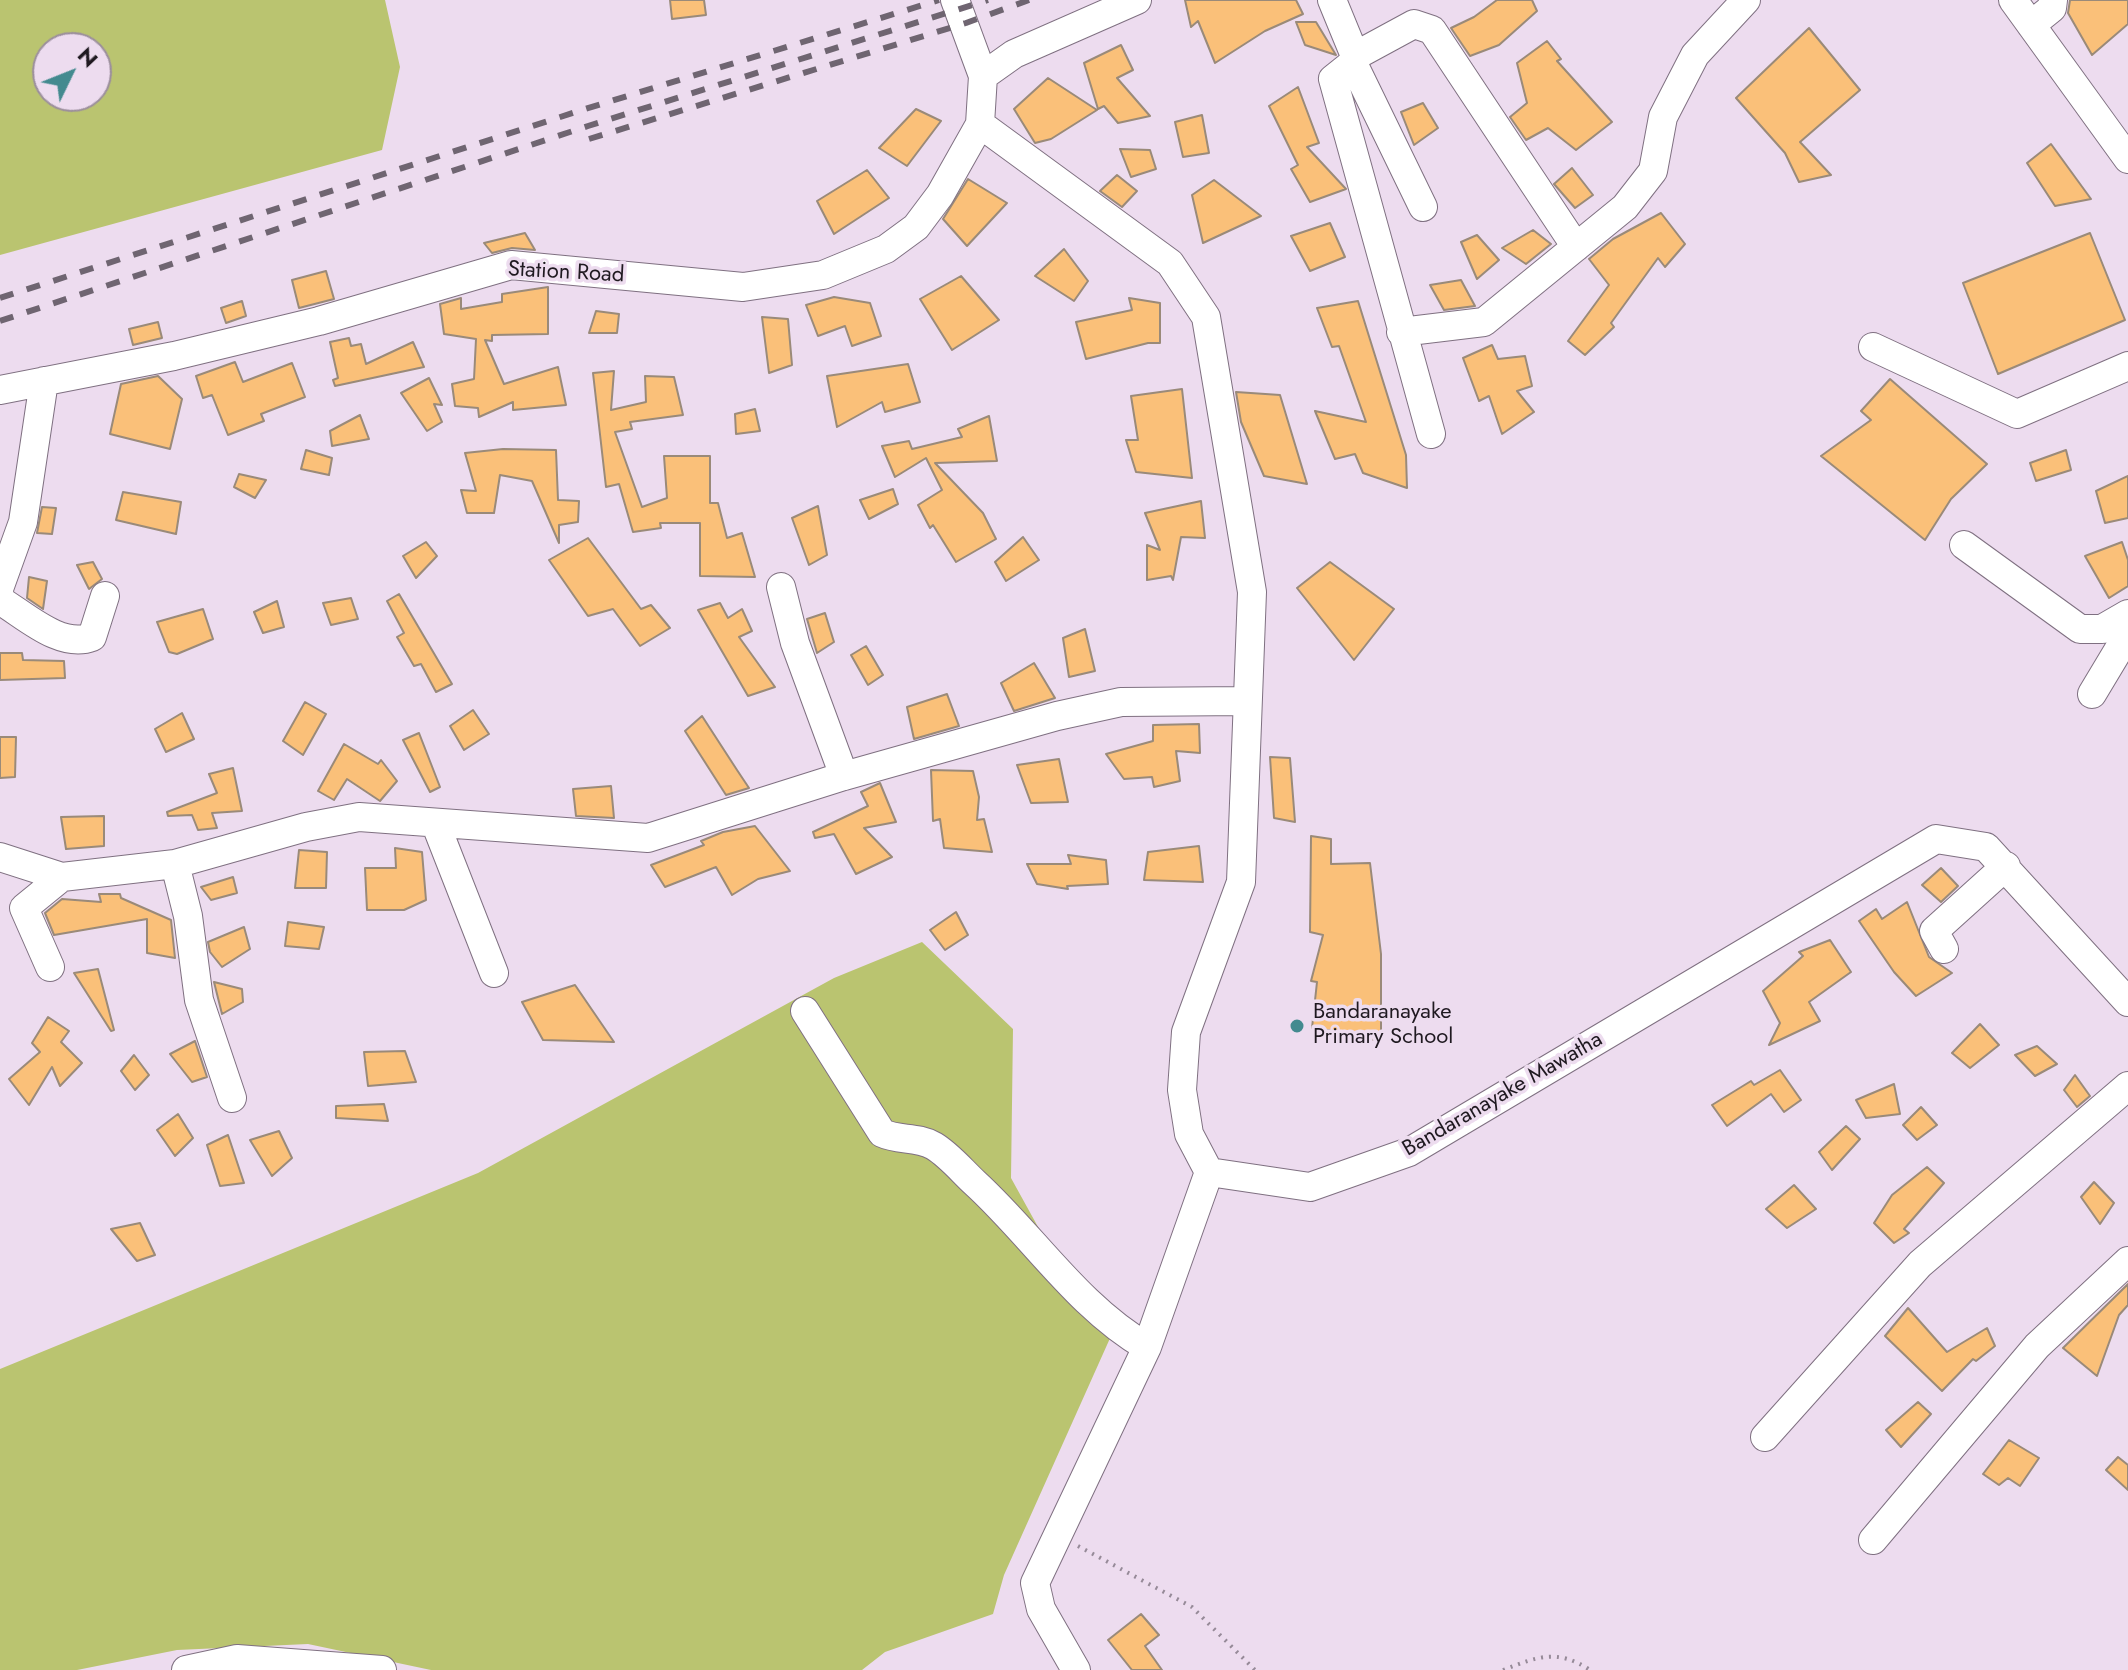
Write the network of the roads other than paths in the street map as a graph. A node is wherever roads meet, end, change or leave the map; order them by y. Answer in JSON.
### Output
{"nodes":[{"id":1,"x":955,"y":0,"type":"edge"},
{"id":2,"x":1137,"y":0,"type":"edge"},
{"id":3,"x":1332,"y":0,"type":"edge"},
{"id":4,"x":1746,"y":0,"type":"edge"},
{"id":5,"x":2013,"y":0,"type":"edge"},
{"id":6,"x":2053,"y":0,"type":"edge"},
{"id":7,"x":2031,"y":25,"type":"junction"},
{"id":8,"x":1354,"y":59,"type":"junction"},
{"id":9,"x":983,"y":76,"type":"junction"},
{"id":10,"x":980,"y":124,"type":"junction"},
{"id":11,"x":2128,"y":159,"type":"edge"},
{"id":12,"x":1423,"y":207,"type":"dead end"},
{"id":13,"x":1576,"y":247,"type":"junction"},
{"id":14,"x":1401,"y":332,"type":"junction"},
{"id":15,"x":1873,"y":347,"type":"dead end"},
{"id":16,"x":2128,"y":366,"type":"edge"},
{"id":17,"x":44,"y":381,"type":"junction"},
{"id":18,"x":0,"y":390,"type":"edge"},
{"id":19,"x":1431,"y":434,"type":"dead end"},
{"id":20,"x":1964,"y":545,"type":"dead end"},
{"id":21,"x":0,"y":586,"type":"edge"},
{"id":22,"x":781,"y":587,"type":"dead end"},
{"id":23,"x":0,"y":596,"type":"edge"},
{"id":24,"x":105,"y":596,"type":"dead end"},
{"id":25,"x":2128,"y":614,"type":"edge"},
{"id":26,"x":2128,"y":634,"type":"edge"},
{"id":27,"x":2092,"y":694,"type":"dead end"},
{"id":28,"x":1247,"y":701,"type":"junction"},
{"id":29,"x":844,"y":776,"type":"junction"},
{"id":30,"x":436,"y":825,"type":"junction"},
{"id":31,"x":0,"y":857,"type":"edge"},
{"id":32,"x":175,"y":864,"type":"junction"},
{"id":33,"x":2006,"y":866,"type":"junction"},
{"id":34,"x":62,"y":877,"type":"junction"},
{"id":35,"x":1944,"y":949,"type":"dead end"},
{"id":36,"x":50,"y":967,"type":"dead end"},
{"id":37,"x":494,"y":973,"type":"dead end"},
{"id":38,"x":2128,"y":1002,"type":"edge"},
{"id":39,"x":805,"y":1011,"type":"dead end"},
{"id":40,"x":2128,"y":1086,"type":"edge"},
{"id":41,"x":232,"y":1098,"type":"dead end"},
{"id":42,"x":1209,"y":1172,"type":"junction"},
{"id":43,"x":2128,"y":1261,"type":"edge"},
{"id":44,"x":1147,"y":1347,"type":"junction"},
{"id":45,"x":1765,"y":1437,"type":"dead end"},
{"id":46,"x":1873,"y":1540,"type":"dead end"},
{"id":47,"x":186,"y":1670,"type":"edge"},
{"id":48,"x":382,"y":1670,"type":"edge"},
{"id":49,"x":1076,"y":1670,"type":"edge"}],
"edges":[{"from":1,"to":9,"type":"street"},
{"from":2,"to":9,"type":"street"},
{"from":3,"to":8,"type":"street"},
{"from":4,"to":13,"type":"street"},
{"from":5,"to":7,"type":"street"},
{"from":6,"to":7,"type":"street"},
{"from":7,"to":11,"type":"street"},
{"from":8,"to":12,"type":"street"},
{"from":8,"to":13,"type":"street"},
{"from":8,"to":14,"type":"street"},
{"from":9,"to":10,"type":"street"},
{"from":10,"to":17,"type":"street","name":"Station Road"},
{"from":10,"to":28,"type":"street"},
{"from":13,"to":14,"type":"street"},
{"from":14,"to":19,"type":"street"},
{"from":15,"to":16,"type":"street"},
{"from":17,"to":18,"type":"street","name":"Station Road"},
{"from":17,"to":21,"type":"street"},
{"from":20,"to":25,"type":"street"},
{"from":22,"to":29,"type":"street"},
{"from":23,"to":24,"type":"street"},
{"from":26,"to":27,"type":"street"},
{"from":28,"to":29,"type":"street"},
{"from":28,"to":42,"type":"street"},
{"from":29,"to":30,"type":"street"},
{"from":30,"to":32,"type":"street"},
{"from":30,"to":37,"type":"street"},
{"from":31,"to":34,"type":"street"},
{"from":32,"to":34,"type":"street"},
{"from":32,"to":41,"type":"street"},
{"from":33,"to":35,"type":"street"},
{"from":33,"to":38,"type":"street","name":"Bandaranayake Mawatha"},
{"from":33,"to":42,"type":"street","name":"Bandaranayake Mawatha"},
{"from":34,"to":36,"type":"street"},
{"from":39,"to":44,"type":"street"},
{"from":40,"to":45,"type":"street"},
{"from":42,"to":44,"type":"street"},
{"from":43,"to":46,"type":"street"},
{"from":44,"to":49,"type":"street"},
{"from":47,"to":48,"type":"street"}]}
